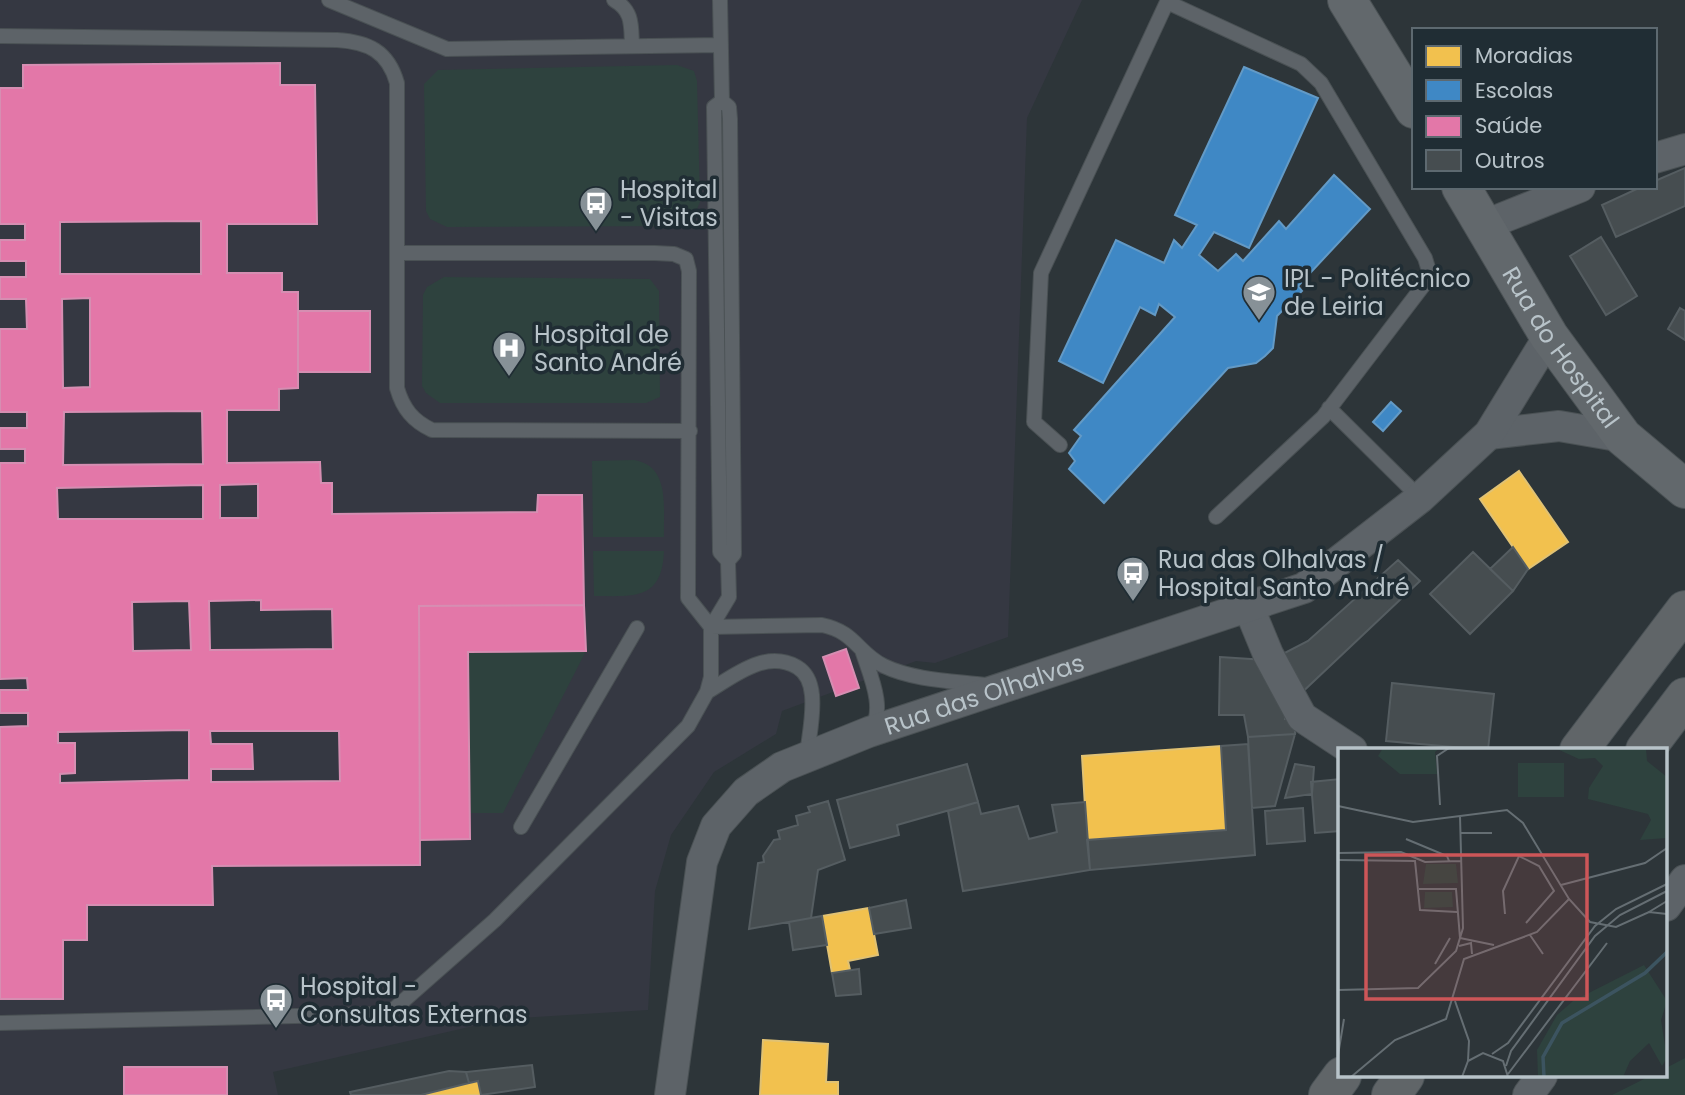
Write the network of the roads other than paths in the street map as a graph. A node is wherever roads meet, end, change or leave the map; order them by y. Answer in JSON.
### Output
{"nodes":[{"id":1,"x":329,"y":0,"type":"edge"},
{"id":2,"x":614,"y":0,"type":"edge"},
{"id":3,"x":719,"y":0,"type":"edge"},
{"id":4,"x":1347,"y":0,"type":"edge"},
{"id":5,"x":0,"y":36,"type":"edge"},
{"id":6,"x":632,"y":45,"type":"junction"},
{"id":7,"x":720,"y":45,"type":"junction"},
{"id":8,"x":1412,"y":107,"type":"edge"},
{"id":9,"x":1685,"y":149,"type":"edge"},
{"id":10,"x":1657,"y":157,"type":"edge"},
{"id":11,"x":1462,"y":189,"type":"edge"},
{"id":12,"x":1575,"y":189,"type":"edge"},
{"id":13,"x":1485,"y":225,"type":"junction"},
{"id":14,"x":399,"y":253,"type":"junction"},
{"id":15,"x":1549,"y":336,"type":"junction"},
{"id":16,"x":1329,"y":408,"type":"junction"},
{"id":17,"x":690,"y":431,"type":"junction"},
{"id":18,"x":1489,"y":434,"type":"junction"},
{"id":19,"x":1623,"y":437,"type":"junction"},
{"id":20,"x":1060,"y":445,"type":"dead end"},
{"id":21,"x":1685,"y":489,"type":"edge"},
{"id":22,"x":1420,"y":498,"type":"junction"},
{"id":23,"x":1216,"y":517,"type":"dead end"},
{"id":24,"x":1249,"y":608,"type":"junction"},
{"id":25,"x":1685,"y":610,"type":"edge"},
{"id":26,"x":711,"y":627,"type":"junction"},
{"id":27,"x":637,"y":628,"type":"dead end"},
{"id":28,"x":861,"y":649,"type":"junction"},
{"id":29,"x":1000,"y":687,"type":"junction"},
{"id":30,"x":707,"y":692,"type":"junction"},
{"id":31,"x":1685,"y":697,"type":"edge"},
{"id":32,"x":869,"y":733,"type":"junction"},
{"id":33,"x":1349,"y":748,"type":"edge"},
{"id":34,"x":1581,"y":748,"type":"edge"},
{"id":35,"x":1647,"y":748,"type":"edge"},
{"id":36,"x":807,"y":755,"type":"junction"},
{"id":37,"x":521,"y":827,"type":"dead end"},
{"id":38,"x":1685,"y":880,"type":"edge"},
{"id":39,"x":1668,"y":903,"type":"edge"},
{"id":40,"x":0,"y":1023,"type":"edge"},
{"id":41,"x":1341,"y":1078,"type":"edge"},
{"id":42,"x":1404,"y":1078,"type":"edge"},
{"id":43,"x":1541,"y":1078,"type":"edge"},
{"id":44,"x":672,"y":1093,"type":"edge"},
{"id":45,"x":1328,"y":1095,"type":"edge"},
{"id":46,"x":1391,"y":1095,"type":"edge"},
{"id":47,"x":1528,"y":1095,"type":"edge"}],
"edges":[{"from":1,"to":6,"type":"lane"},
{"from":2,"to":6,"type":"lane"},
{"from":3,"to":7,"type":"lane"},
{"from":4,"to":8,"type":"main road"},
{"from":5,"to":14,"type":"lane"},
{"from":6,"to":7,"type":"lane"},
{"from":7,"to":26,"type":"lane"},
{"from":9,"to":10,"type":"street"},
{"from":11,"to":13,"type":"main road","name":"Rua do Hospital"},
{"from":12,"to":13,"type":"street"},
{"from":13,"to":15,"type":"main road","name":"Rua do Hospital"},
{"from":14,"to":17,"type":"lane"},
{"from":14,"to":17,"type":"lane"},
{"from":15,"to":18,"type":"street","name":"Rua das Olhalvas"},
{"from":15,"to":19,"type":"main road","name":"Rua do Hospital"},
{"from":16,"to":20,"type":"lane"},
{"from":16,"to":22,"type":"lane"},
{"from":16,"to":23,"type":"lane"},
{"from":17,"to":26,"type":"lane"},
{"from":18,"to":19,"type":"street"},
{"from":18,"to":22,"type":"street","name":"Rua das Olhalvas"},
{"from":19,"to":21,"type":"main road","name":"Rua do Hospital"},
{"from":22,"to":24,"type":"street","name":"Rua das Olhalvas"},
{"from":24,"to":29,"type":"street","name":"Rua das Olhalvas"},
{"from":24,"to":33,"type":"street"},
{"from":25,"to":34,"type":"highway"},
{"from":26,"to":28,"type":"lane"},
{"from":26,"to":30,"type":"lane"},
{"from":27,"to":37,"type":"lane"},
{"from":28,"to":29,"type":"lane"},
{"from":28,"to":32,"type":"lane"},
{"from":29,"to":32,"type":"street","name":"Rua das Olhalvas"},
{"from":30,"to":36,"type":"lane"},
{"from":30,"to":40,"type":"lane"},
{"from":31,"to":35,"type":"highway"},
{"from":32,"to":36,"type":"street","name":"Rua das Olhalvas"},
{"from":36,"to":44,"type":"street","name":"Rua das Olhalvas"},
{"from":38,"to":39,"type":"street"},
{"from":41,"to":45,"type":"highway"},
{"from":42,"to":46,"type":"highway"},
{"from":43,"to":47,"type":"street"}]}
